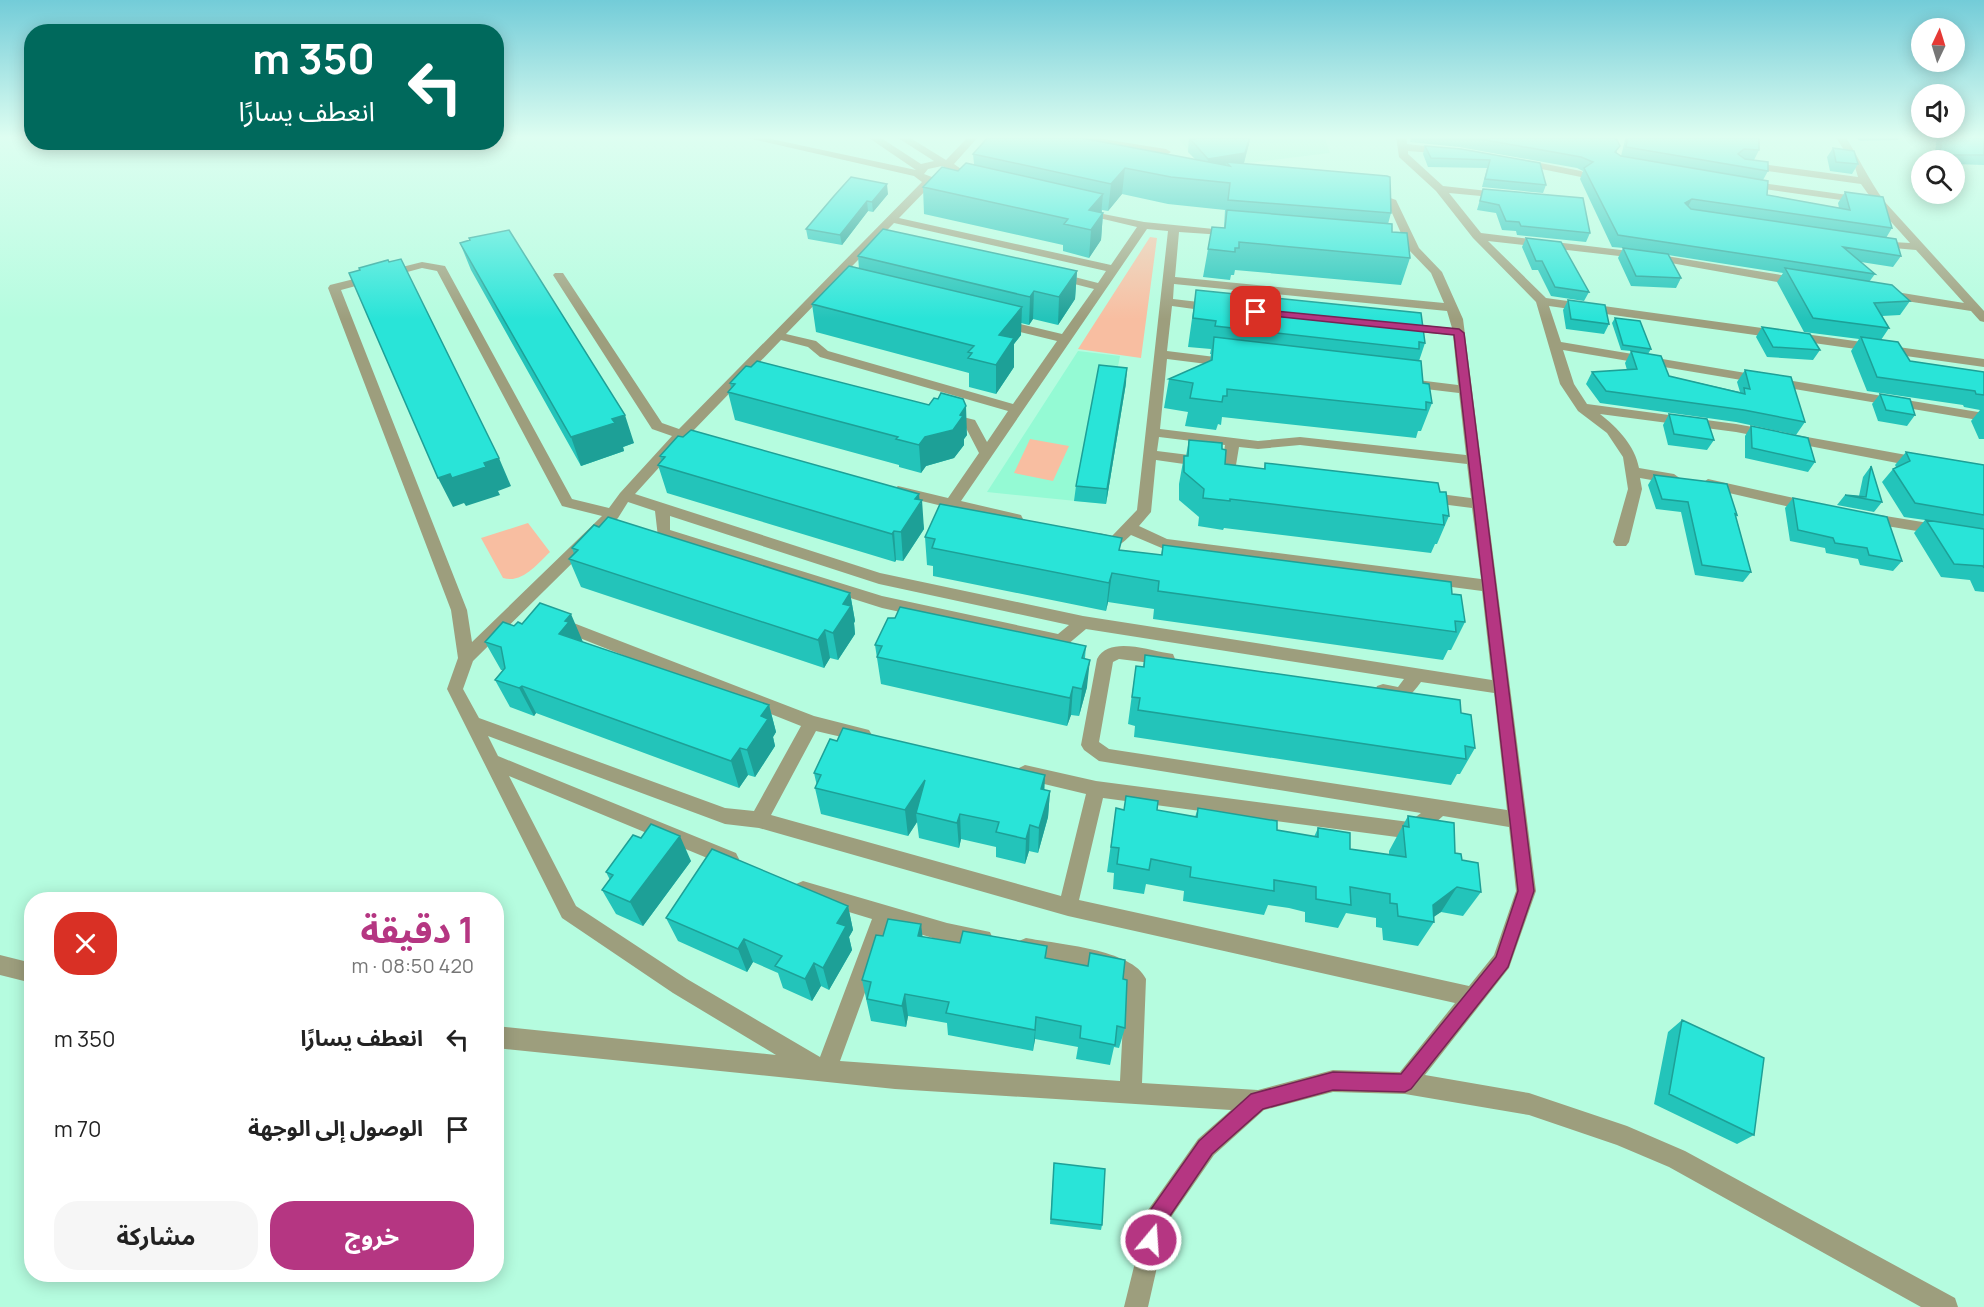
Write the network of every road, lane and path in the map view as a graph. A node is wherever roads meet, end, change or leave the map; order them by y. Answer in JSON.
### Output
{"nodes":[{"id":1,"x":907,"y":197,"type":"edge"},
{"id":2,"x":1378,"y":197,"type":"edge"},
{"id":3,"x":1446,"y":197,"type":"edge"},
{"id":4,"x":1837,"y":197,"type":"edge"},
{"id":5,"x":1876,"y":197,"type":"edge"},
{"id":6,"x":1880,"y":203,"type":"junction"},
{"id":7,"x":1075,"y":209,"type":"edge"},
{"id":8,"x":891,"y":219,"type":"junction"},
{"id":9,"x":1144,"y":225,"type":"junction"},
{"id":10,"x":1174,"y":229,"type":"junction"},
{"id":11,"x":1242,"y":235,"type":"edge"},
{"id":12,"x":1477,"y":236,"type":"junction"},
{"id":13,"x":1868,"y":243,"type":"edge"},
{"id":14,"x":1922,"y":247,"type":"junction"},
{"id":15,"x":1113,"y":269,"type":"junction"},
{"id":16,"x":1045,"y":274,"type":"edge"},
{"id":17,"x":559,"y":275,"type":"dead end"},
{"id":18,"x":1168,"y":280,"type":"junction"},
{"id":19,"x":1807,"y":283,"type":"edge"},
{"id":20,"x":1101,"y":287,"type":"junction"},
{"id":21,"x":1874,"y":293,"type":"edge"},
{"id":22,"x":1542,"y":301,"type":"junction"},
{"id":23,"x":1166,"y":302,"type":"junction"},
{"id":24,"x":1225,"y":308,"type":"edge"},
{"id":25,"x":1453,"y":308,"type":"junction"},
{"id":26,"x":1975,"y":308,"type":"junction"},
{"id":27,"x":1984,"y":318,"type":"edge"},
{"id":28,"x":987,"y":320,"type":"edge"},
{"id":29,"x":1389,"y":325,"type":"edge"},
{"id":30,"x":1459,"y":333,"type":"junction"},
{"id":31,"x":778,"y":336,"type":"junction"},
{"id":32,"x":1065,"y":339,"type":"junction"},
{"id":33,"x":1554,"y":345,"type":"junction"},
{"id":34,"x":1161,"y":354,"type":"junction"},
{"id":35,"x":1984,"y":363,"type":"edge"},
{"id":36,"x":1243,"y":364,"type":"edge"},
{"id":37,"x":1395,"y":381,"type":"edge"},
{"id":38,"x":1466,"y":390,"type":"junction"},
{"id":39,"x":1583,"y":408,"type":"junction"},
{"id":40,"x":1016,"y":409,"type":"junction"},
{"id":41,"x":936,"y":414,"type":"edge"},
{"id":42,"x":1984,"y":417,"type":"edge"},
{"id":43,"x":1152,"y":432,"type":"junction"},
{"id":44,"x":681,"y":435,"type":"junction"},
{"id":45,"x":704,"y":441,"type":"edge"},
{"id":46,"x":1233,"y":442,"type":"junction"},
{"id":47,"x":986,"y":454,"type":"junction"},
{"id":48,"x":1150,"y":454,"type":"junction"},
{"id":49,"x":1474,"y":460,"type":"junction"},
{"id":50,"x":1939,"y":465,"type":"edge"},
{"id":51,"x":1632,"y":472,"type":"junction"},
{"id":52,"x":884,"y":487,"type":"edge"},
{"id":53,"x":1410,"y":495,"type":"edge"},
{"id":54,"x":625,"y":496,"type":"junction"},
{"id":55,"x":951,"y":504,"type":"junction"},
{"id":56,"x":1479,"y":504,"type":"junction"},
{"id":57,"x":662,"y":508,"type":"junction"},
{"id":58,"x":1828,"y":510,"type":"edge"},
{"id":59,"x":613,"y":514,"type":"junction"},
{"id":60,"x":1850,"y":515,"type":"edge"},
{"id":61,"x":1028,"y":522,"type":"edge"},
{"id":62,"x":1129,"y":528,"type":"junction"},
{"id":63,"x":1082,"y":534,"type":"edge"},
{"id":64,"x":1984,"y":537,"type":"edge"},
{"id":65,"x":1621,"y":542,"type":"dead end"},
{"id":66,"x":1489,"y":586,"type":"junction"},
{"id":67,"x":552,"y":621,"type":"edge"},
{"id":68,"x":1083,"y":622,"type":"junction"},
{"id":69,"x":466,"y":658,"type":"junction"},
{"id":70,"x":1185,"y":662,"type":"edge"},
{"id":71,"x":1417,"y":674,"type":"junction"},
{"id":72,"x":1502,"y":688,"type":"junction"},
{"id":73,"x":1368,"y":689,"type":"edge"},
{"id":74,"x":472,"y":723,"type":"junction"},
{"id":75,"x":812,"y":723,"type":"junction"},
{"id":76,"x":880,"y":739,"type":"edge"},
{"id":77,"x":492,"y":760,"type":"junction"},
{"id":78,"x":1005,"y":768,"type":"edge"},
{"id":79,"x":1096,"y":789,"type":"junction"},
{"id":80,"x":1440,"y":808,"type":"junction"},
{"id":81,"x":759,"y":820,"type":"junction"},
{"id":82,"x":1518,"y":820,"type":"junction"},
{"id":83,"x":750,"y":868,"type":"edge"},
{"id":84,"x":783,"y":881,"type":"edge"},
{"id":85,"x":1068,"y":907,"type":"junction"},
{"id":86,"x":884,"y":914,"type":"junction"},
{"id":87,"x":0,"y":965,"type":"edge"},
{"id":88,"x":24,"y":971,"type":"edge"},
{"id":89,"x":1474,"y":997,"type":"junction"},
{"id":90,"x":504,"y":1038,"type":"edge"},
{"id":91,"x":825,"y":1072,"type":"junction"},
{"id":92,"x":1405,"y":1083,"type":"junction"},
{"id":93,"x":1130,"y":1093,"type":"junction"},
{"id":94,"x":1258,"y":1101,"type":"junction"},
{"id":95,"x":1136,"y":1307,"type":"edge"},
{"id":96,"x":1946,"y":1307,"type":"edge"}],
"edges":[{"from":1,"to":8,"type":"street"},
{"from":2,"to":25,"type":"street"},
{"from":3,"to":12,"type":"street"},
{"from":4,"to":6,"type":"street"},
{"from":5,"to":6,"type":"street"},
{"from":6,"to":14,"type":"street"},
{"from":7,"to":9,"type":"street"},
{"from":8,"to":15,"type":"street"},
{"from":8,"to":31,"type":"street"},
{"from":9,"to":10,"type":"street"},
{"from":9,"to":15,"type":"street"},
{"from":10,"to":11,"type":"street"},
{"from":10,"to":18,"type":"street"},
{"from":12,"to":19,"type":"street"},
{"from":12,"to":22,"type":"street"},
{"from":13,"to":14,"type":"street"},
{"from":14,"to":26,"type":"street"},
{"from":15,"to":20,"type":"street"},
{"from":16,"to":20,"type":"street"},
{"from":17,"to":44,"type":"street"},
{"from":18,"to":23,"type":"street"},
{"from":18,"to":25,"type":"street"},
{"from":20,"to":32,"type":"street"},
{"from":21,"to":26,"type":"street"},
{"from":22,"to":33,"type":"street"},
{"from":22,"to":35,"type":"street"},
{"from":23,"to":24,"type":"street"},
{"from":23,"to":34,"type":"street"},
{"from":25,"to":30,"type":"street"},
{"from":26,"to":27,"type":"street"},
{"from":28,"to":32,"type":"street"},
{"from":29,"to":30,"type":"street"},
{"from":30,"to":38,"type":"street"},
{"from":31,"to":40,"type":"street"},
{"from":31,"to":44,"type":"street"},
{"from":32,"to":40,"type":"street"},
{"from":33,"to":39,"type":"street"},
{"from":33,"to":42,"type":"street"},
{"from":34,"to":36,"type":"street"},
{"from":34,"to":43,"type":"street"},
{"from":37,"to":38,"type":"street"},
{"from":38,"to":49,"type":"street"},
{"from":39,"to":50,"type":"street"},
{"from":39,"to":51,"type":"street"},
{"from":40,"to":47,"type":"street"},
{"from":41,"to":47,"type":"street"},
{"from":43,"to":46,"type":"street"},
{"from":43,"to":48,"type":"street"},
{"from":44,"to":45,"type":"street"},
{"from":44,"to":54,"type":"street"},
{"from":46,"to":48,"type":"street"},
{"from":46,"to":49,"type":"street"},
{"from":47,"to":55,"type":"street"},
{"from":48,"to":62,"type":"street"},
{"from":49,"to":56,"type":"street"},
{"from":51,"to":58,"type":"street"},
{"from":51,"to":65,"type":"street"},
{"from":52,"to":55,"type":"street"},
{"from":53,"to":56,"type":"street"},
{"from":54,"to":57,"type":"street"},
{"from":54,"to":59,"type":"street"},
{"from":55,"to":61,"type":"street"},
{"from":56,"to":66,"type":"street"},
{"from":57,"to":68,"type":"street"},
{"from":57,"to":68,"type":"street"},
{"from":59,"to":69,"type":"street"},
{"from":59,"to":69,"type":"street"},
{"from":60,"to":64,"type":"street"},
{"from":62,"to":63,"type":"street"},
{"from":62,"to":66,"type":"street"},
{"from":66,"to":72,"type":"street"},
{"from":67,"to":75,"type":"street"},
{"from":68,"to":71,"type":"street"},
{"from":69,"to":74,"type":"street"},
{"from":70,"to":80,"type":"street"},
{"from":71,"to":72,"type":"street"},
{"from":71,"to":73,"type":"street"},
{"from":72,"to":82,"type":"street"},
{"from":74,"to":77,"type":"street"},
{"from":74,"to":81,"type":"street"},
{"from":75,"to":76,"type":"street"},
{"from":75,"to":81,"type":"street"},
{"from":77,"to":83,"type":"street"},
{"from":77,"to":91,"type":"street"},
{"from":78,"to":79,"type":"street"},
{"from":79,"to":80,"type":"street"},
{"from":79,"to":85,"type":"street"},
{"from":80,"to":82,"type":"street"},
{"from":81,"to":85,"type":"street"},
{"from":82,"to":89,"type":"street"},
{"from":84,"to":86,"type":"street"},
{"from":85,"to":89,"type":"street"},
{"from":86,"to":91,"type":"street"},
{"from":86,"to":93,"type":"street"},
{"from":87,"to":88,"type":"street"},
{"from":89,"to":92,"type":"street"},
{"from":90,"to":91,"type":"street"},
{"from":91,"to":93,"type":"street"},
{"from":92,"to":94,"type":"street"},
{"from":92,"to":96,"type":"street"},
{"from":93,"to":94,"type":"street"},
{"from":94,"to":95,"type":"street"}]}
